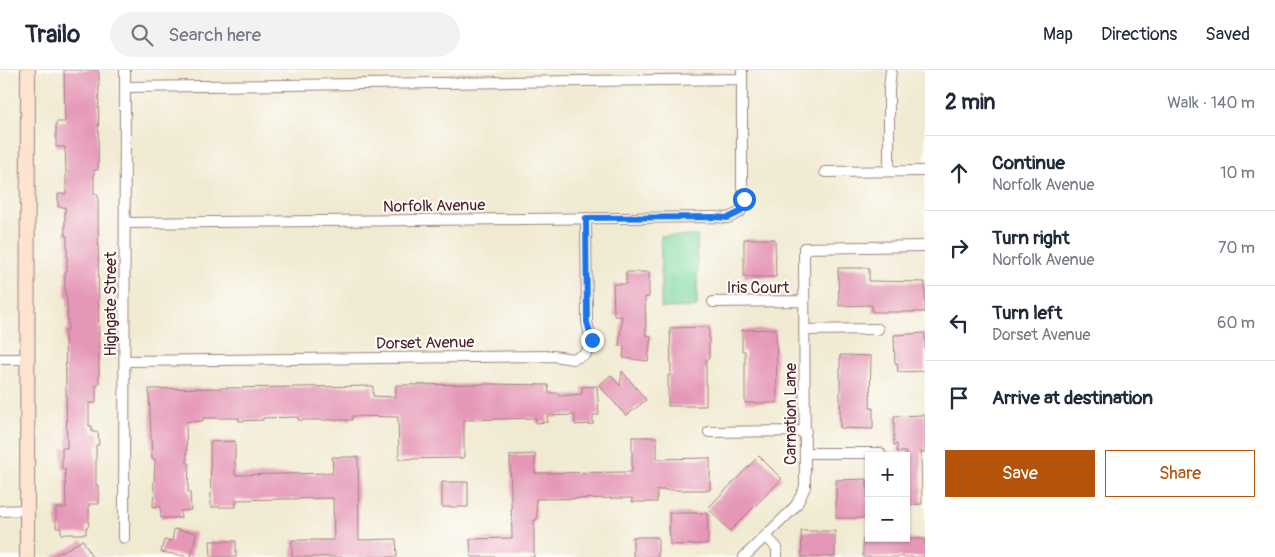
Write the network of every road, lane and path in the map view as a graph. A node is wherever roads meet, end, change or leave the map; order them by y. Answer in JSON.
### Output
{"nodes":[{"id":1,"x":28,"y":70,"type":"edge"},
{"id":2,"x":125,"y":70,"type":"edge"},
{"id":3,"x":891,"y":70,"type":"edge"},
{"id":4,"x":742,"y":74,"type":"edge"},
{"id":5,"x":125,"y":87,"type":"junction"},
{"id":6,"x":889,"y":171,"type":"junction"},
{"id":7,"x":925,"y":171,"type":"edge"},
{"id":8,"x":825,"y":172,"type":"dead end"},
{"id":9,"x":586,"y":218,"type":"junction"},
{"id":10,"x":125,"y":223,"type":"junction"},
{"id":11,"x":925,"y":246,"type":"edge"},
{"id":12,"x":804,"y":301,"type":"junction"},
{"id":13,"x":712,"y":302,"type":"dead end"},
{"id":14,"x":878,"y":329,"type":"dead end"},
{"id":15,"x":804,"y":330,"type":"junction"},
{"id":16,"x":26,"y":359,"type":"junction"},
{"id":17,"x":0,"y":360,"type":"edge"},
{"id":18,"x":125,"y":360,"type":"junction"},
{"id":19,"x":806,"y":431,"type":"junction"},
{"id":20,"x":709,"y":432,"type":"dead end"},
{"id":21,"x":806,"y":453,"type":"junction"},
{"id":22,"x":865,"y":453,"type":"edge"},
{"id":23,"x":27,"y":510,"type":"junction"},
{"id":24,"x":0,"y":511,"type":"edge"},
{"id":25,"x":766,"y":536,"type":"junction"},
{"id":26,"x":124,"y":538,"type":"dead end"},
{"id":27,"x":27,"y":557,"type":"edge"},
{"id":28,"x":744,"y":557,"type":"edge"},
{"id":29,"x":777,"y":557,"type":"edge"}],
"edges":[{"from":1,"to":16,"type":"street"},
{"from":2,"to":5,"type":"street","name":"Highgate Street"},
{"from":3,"to":6,"type":"street"},
{"from":4,"to":5,"type":"street"},
{"from":4,"to":9,"type":"street","name":"Norfolk Avenue"},
{"from":5,"to":10,"type":"street","name":"Highgate Street"},
{"from":6,"to":7,"type":"street"},
{"from":6,"to":8,"type":"street"},
{"from":9,"to":10,"type":"street","name":"Norfolk Avenue"},
{"from":9,"to":18,"type":"street","name":"Dorset Avenue"},
{"from":10,"to":18,"type":"street","name":"Highgate Street"},
{"from":11,"to":12,"type":"street","name":"Carnation Lane"},
{"from":12,"to":13,"type":"street","name":"Iris Court"},
{"from":12,"to":15,"type":"street","name":"Carnation Lane"},
{"from":14,"to":15,"type":"street"},
{"from":15,"to":19,"type":"street","name":"Carnation Lane"},
{"from":16,"to":17,"type":"street"},
{"from":16,"to":23,"type":"street"},
{"from":18,"to":26,"type":"street","name":"Highgate Street"},
{"from":19,"to":20,"type":"street"},
{"from":19,"to":21,"type":"street","name":"Carnation Lane"},
{"from":21,"to":22,"type":"street"},
{"from":21,"to":25,"type":"street","name":"Carnation Lane"},
{"from":23,"to":24,"type":"street"},
{"from":23,"to":27,"type":"street"},
{"from":25,"to":28,"type":"street","name":"Carnation Lane"},
{"from":25,"to":29,"type":"street"}]}
